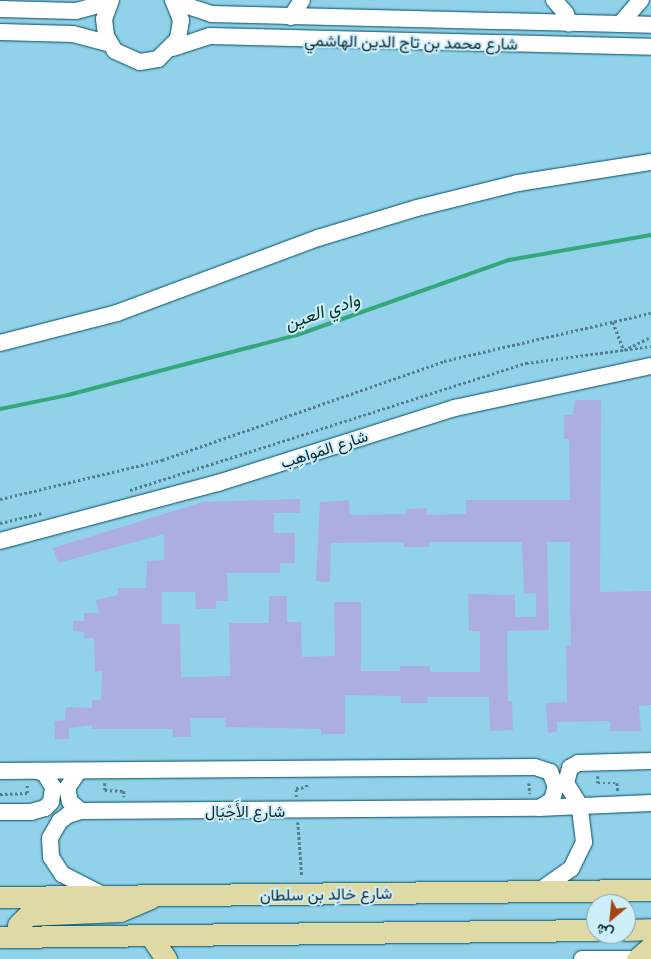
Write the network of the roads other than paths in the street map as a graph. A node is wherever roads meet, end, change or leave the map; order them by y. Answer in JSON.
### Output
{"nodes":[{"id":1,"x":302,"y":0,"type":"edge"},
{"id":2,"x":554,"y":0,"type":"edge"},
{"id":3,"x":642,"y":0,"type":"edge"},
{"id":4,"x":110,"y":1,"type":"edge"},
{"id":5,"x":174,"y":1,"type":"edge"},
{"id":6,"x":0,"y":9,"type":"edge"},
{"id":7,"x":651,"y":13,"type":"edge"},
{"id":8,"x":291,"y":17,"type":"junction"},
{"id":9,"x":569,"y":24,"type":"junction"},
{"id":10,"x":620,"y":24,"type":"junction"},
{"id":11,"x":651,"y":25,"type":"edge"},
{"id":12,"x":0,"y":32,"type":"edge"},
{"id":13,"x":110,"y":44,"type":"junction"},
{"id":14,"x":651,"y":47,"type":"edge"},
{"id":15,"x":173,"y":48,"type":"junction"},
{"id":16,"x":651,"y":162,"type":"edge"},
{"id":17,"x":0,"y":343,"type":"edge"},
{"id":18,"x":651,"y":366,"type":"edge"},
{"id":19,"x":0,"y":541,"type":"edge"},
{"id":20,"x":651,"y":761,"type":"edge"},
{"id":21,"x":0,"y":771,"type":"edge"},
{"id":22,"x":32,"y":771,"type":"junction"},
{"id":23,"x":79,"y":771,"type":"junction"},
{"id":24,"x":651,"y":803,"type":"edge"},
{"id":25,"x":579,"y":804,"type":"junction"},
{"id":26,"x":534,"y":808,"type":"junction"},
{"id":27,"x":81,"y":811,"type":"junction"},
{"id":28,"x":0,"y":812,"type":"edge"},
{"id":29,"x":651,"y":890,"type":"edge"},
{"id":30,"x":539,"y":891,"type":"junction"},
{"id":31,"x":103,"y":895,"type":"junction"},
{"id":32,"x":154,"y":895,"type":"junction"},
{"id":33,"x":0,"y":896,"type":"edge"},
{"id":34,"x":651,"y":929,"type":"edge"},
{"id":35,"x":586,"y":930,"type":"edge"},
{"id":36,"x":636,"y":930,"type":"edge"},
{"id":37,"x":150,"y":935,"type":"junction"},
{"id":38,"x":10,"y":936,"type":"edge"},
{"id":39,"x":651,"y":947,"type":"edge"},
{"id":40,"x":166,"y":959,"type":"edge"},
{"id":41,"x":582,"y":959,"type":"edge"},
{"id":42,"x":637,"y":959,"type":"edge"},
{"id":43,"x":642,"y":959,"type":"edge"}],
"edges":[{"from":1,"to":8,"type":"street"},
{"from":2,"to":9,"type":"street"},
{"from":3,"to":7,"type":"street"},
{"from":3,"to":10,"type":"street"},
{"from":4,"to":6,"type":"street"},
{"from":4,"to":13,"type":"street"},
{"from":5,"to":8,"type":"street","name":"شارع محمد بن تاج الدين الهاشمي"},
{"from":5,"to":15,"type":"street"},
{"from":8,"to":9,"type":"street","name":"شارع محمد بن تاج الدين الهاشمي"},
{"from":9,"to":10,"type":"street","name":"شارع محمد بن تاج الدين الهاشمي"},
{"from":10,"to":11,"type":"street","name":"شارع محمد بن تاج الدين الهاشمي"},
{"from":12,"to":13,"type":"street"},
{"from":13,"to":15,"type":"street","name":"شارع محمد بن تاج الدين الهاشمي"},
{"from":14,"to":15,"type":"street","name":"شارع محمد بن تاج الدين الهاشمي"},
{"from":16,"to":17,"type":"street"},
{"from":18,"to":19,"type":"street","name":"شارع المَواهِب"},
{"from":20,"to":25,"type":"street"},
{"from":21,"to":22,"type":"street"},
{"from":22,"to":23,"type":"street"},
{"from":22,"to":28,"type":"street"},
{"from":23,"to":26,"type":"street"},
{"from":23,"to":27,"type":"street"},
{"from":24,"to":25,"type":"street","name":"شارع الأَجْيَال"},
{"from":25,"to":26,"type":"street","name":"شارع الأَجْيَال"},
{"from":25,"to":30,"type":"street"},
{"from":26,"to":27,"type":"street","name":"شارع الأَجْيَال"},
{"from":27,"to":31,"type":"street","name":"شارع الأَجْيَال"},
{"from":29,"to":30,"type":"main road","name":"شارع خالِد بن سلطان"},
{"from":30,"to":32,"type":"main road","name":"شارع خالِد بن سلطان"},
{"from":31,"to":32,"type":"main road","name":"شارع خالِد بن سلطان"},
{"from":31,"to":33,"type":"main road","name":"شارع خالِد بن سلطان"},
{"from":32,"to":38,"type":"main road"},
{"from":34,"to":36,"type":"main road"},
{"from":35,"to":37,"type":"main road"},
{"from":37,"to":38,"type":"main road"},
{"from":37,"to":40,"type":"main road"},
{"from":39,"to":42,"type":"main road"},
{"from":41,"to":42,"type":"street"},
{"from":42,"to":43,"type":"street"}]}
